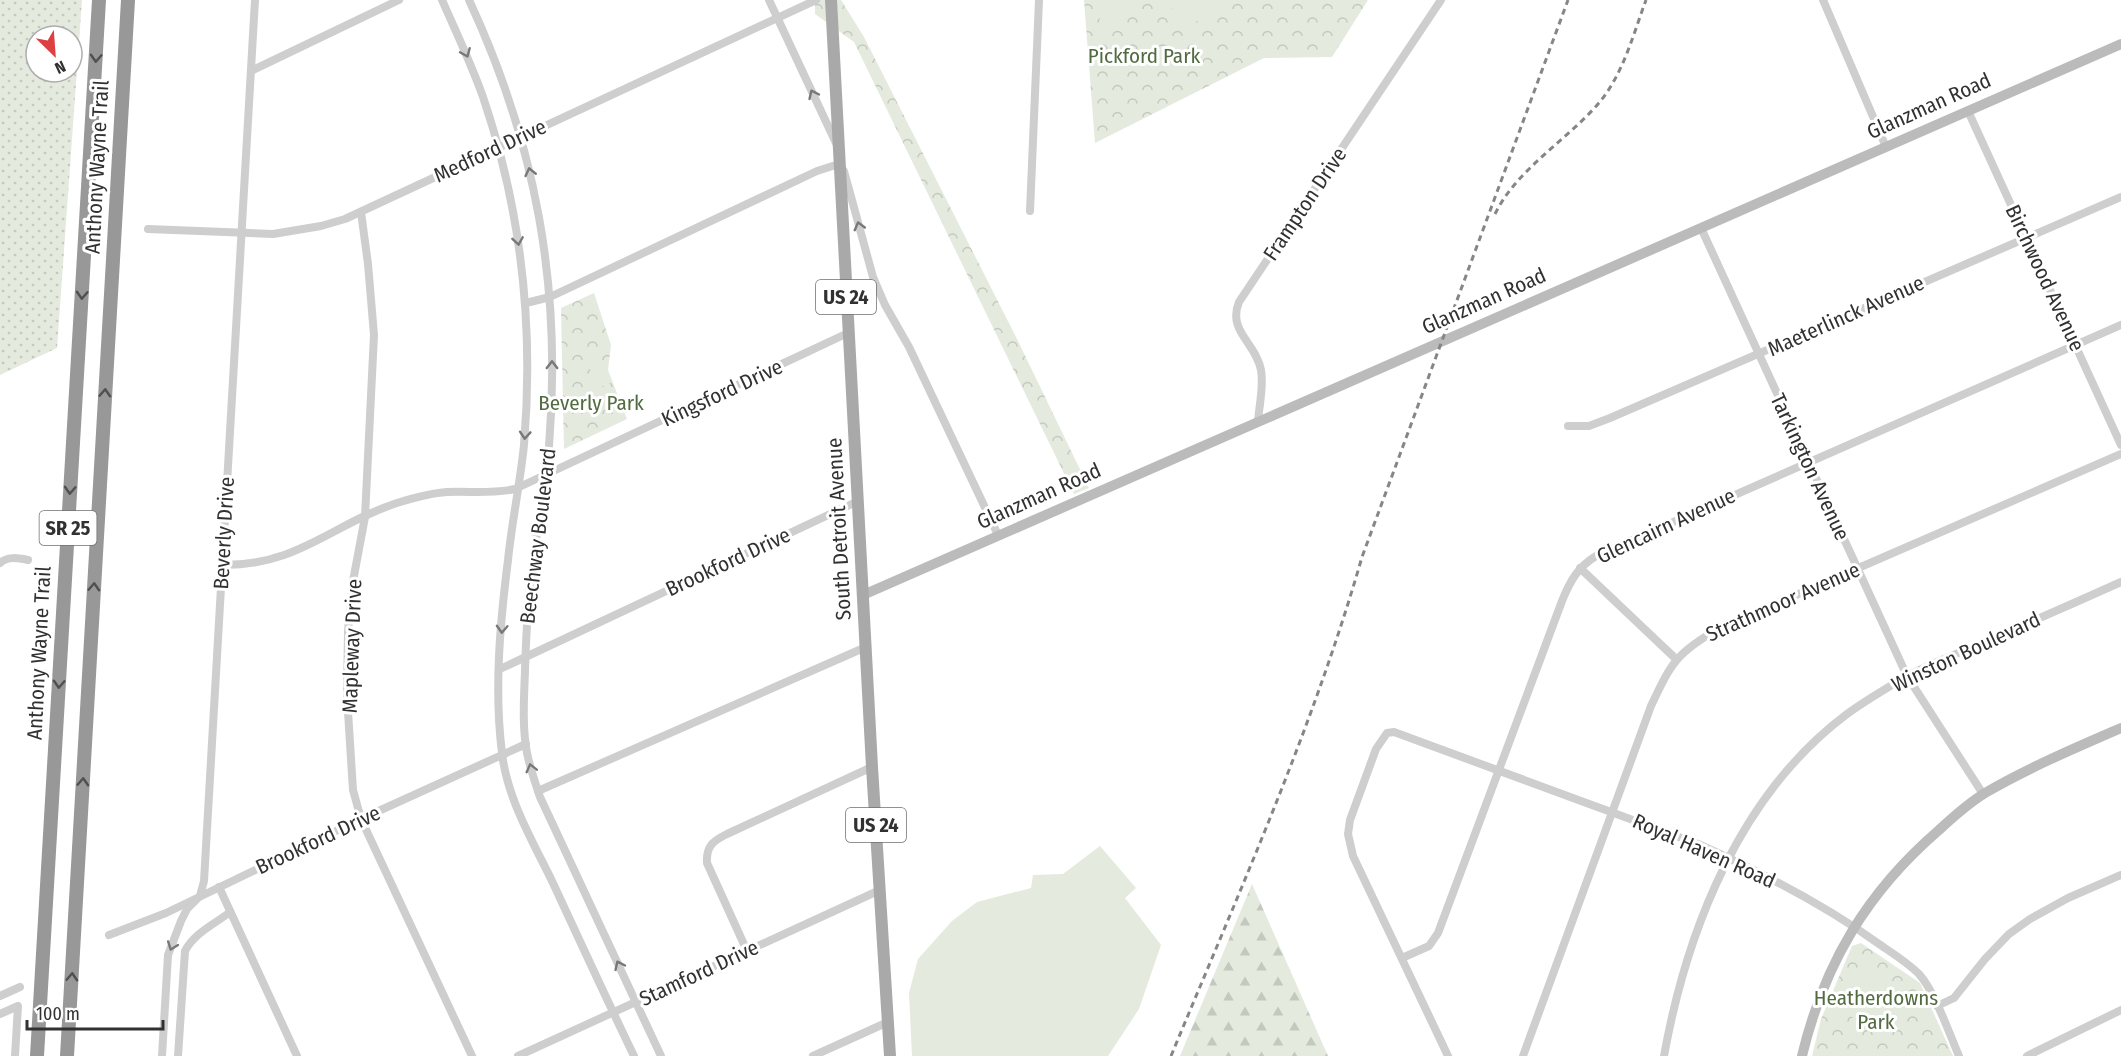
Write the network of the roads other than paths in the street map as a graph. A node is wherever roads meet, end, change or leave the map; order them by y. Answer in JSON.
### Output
{"nodes":[{"id":1,"x":99,"y":0,"type":"edge"},
{"id":2,"x":128,"y":0,"type":"edge"},
{"id":3,"x":255,"y":0,"type":"edge"},
{"id":4,"x":399,"y":0,"type":"edge"},
{"id":5,"x":442,"y":0,"type":"edge"},
{"id":6,"x":469,"y":0,"type":"edge"},
{"id":7,"x":769,"y":0,"type":"edge"},
{"id":8,"x":816,"y":0,"type":"edge"},
{"id":9,"x":831,"y":0,"type":"edge"},
{"id":10,"x":1039,"y":0,"type":"edge"},
{"id":11,"x":1442,"y":0,"type":"edge"},
{"id":12,"x":1823,"y":0,"type":"edge"},
{"id":13,"x":777,"y":18,"type":"junction"},
{"id":14,"x":2121,"y":44,"type":"edge"},
{"id":15,"x":251,"y":71,"type":"junction"},
{"id":16,"x":1968,"y":111,"type":"junction"},
{"id":17,"x":522,"y":137,"type":"junction"},
{"id":18,"x":499,"y":147,"type":"junction"},
{"id":19,"x":838,"y":147,"type":"junction"},
{"id":20,"x":1886,"y":147,"type":"junction"},
{"id":21,"x":839,"y":164,"type":"junction"},
{"id":22,"x":2121,"y":197,"type":"edge"},
{"id":23,"x":1030,"y":211,"type":"dead end"},
{"id":24,"x":361,"y":212,"type":"junction"},
{"id":25,"x":1701,"y":228,"type":"junction"},
{"id":26,"x":148,"y":229,"type":"dead end"},
{"id":27,"x":241,"y":233,"type":"junction"},
{"id":28,"x":2026,"y":237,"type":"junction"},
{"id":29,"x":875,"y":282,"type":"junction"},
{"id":30,"x":846,"y":292,"type":"junction"},
{"id":31,"x":550,"y":297,"type":"junction"},
{"id":32,"x":526,"y":303,"type":"junction"},
{"id":33,"x":2121,"y":325,"type":"edge"},
{"id":34,"x":848,"y":333,"type":"junction"},
{"id":35,"x":2076,"y":345,"type":"junction"},
{"id":36,"x":1759,"y":354,"type":"junction"},
{"id":37,"x":1258,"y":422,"type":"junction"},
{"id":38,"x":1568,"y":426,"type":"dead end"},
{"id":39,"x":2121,"y":445,"type":"edge"},
{"id":40,"x":2121,"y":454,"type":"edge"},
{"id":41,"x":1808,"y":462,"type":"junction"},
{"id":42,"x":546,"y":476,"type":"junction"},
{"id":43,"x":519,"y":488,"type":"junction"},
{"id":44,"x":858,"y":501,"type":"junction"},
{"id":45,"x":365,"y":517,"type":"junction"},
{"id":46,"x":998,"y":535,"type":"junction"},
{"id":47,"x":28,"y":560,"type":"dead end"},
{"id":48,"x":0,"y":563,"type":"edge"},
{"id":49,"x":222,"y":565,"type":"junction"},
{"id":50,"x":1580,"y":568,"type":"junction"},
{"id":51,"x":1857,"y":568,"type":"junction"},
{"id":52,"x":2121,"y":582,"type":"edge"},
{"id":53,"x":863,"y":595,"type":"junction"},
{"id":54,"x":866,"y":647,"type":"junction"},
{"id":55,"x":525,"y":657,"type":"junction"},
{"id":56,"x":1676,"y":659,"type":"junction"},
{"id":57,"x":500,"y":669,"type":"junction"},
{"id":58,"x":1907,"y":676,"type":"junction"},
{"id":59,"x":2121,"y":728,"type":"edge"},
{"id":60,"x":526,"y":744,"type":"junction"},
{"id":61,"x":502,"y":755,"type":"junction"},
{"id":62,"x":872,"y":767,"type":"junction"},
{"id":63,"x":1500,"y":771,"type":"junction"},
{"id":64,"x":538,"y":791,"type":"junction"},
{"id":65,"x":1983,"y":794,"type":"junction"},
{"id":66,"x":1613,"y":813,"type":"junction"},
{"id":67,"x":361,"y":819,"type":"junction"},
{"id":68,"x":1729,"y":858,"type":"junction"},
{"id":69,"x":2121,"y":875,"type":"edge"},
{"id":70,"x":219,"y":887,"type":"junction"},
{"id":71,"x":880,"y":890,"type":"junction"},
{"id":72,"x":200,"y":896,"type":"junction"},
{"id":73,"x":230,"y":912,"type":"junction"},
{"id":74,"x":1854,"y":926,"type":"junction"},
{"id":75,"x":109,"y":935,"type":"dead end"},
{"id":76,"x":747,"y":951,"type":"junction"},
{"id":77,"x":1402,"y":958,"type":"junction"},
{"id":78,"x":20,"y":987,"type":"dead end"},
{"id":79,"x":0,"y":996,"type":"edge"},
{"id":80,"x":635,"y":1001,"type":"junction"},
{"id":81,"x":1937,"y":1006,"type":"junction"},
{"id":82,"x":2121,"y":1010,"type":"edge"},
{"id":83,"x":613,"y":1012,"type":"junction"},
{"id":84,"x":0,"y":1014,"type":"edge"},
{"id":85,"x":888,"y":1022,"type":"junction"},
{"id":86,"x":15,"y":1056,"type":"edge"},
{"id":87,"x":37,"y":1056,"type":"edge"},
{"id":88,"x":67,"y":1056,"type":"edge"},
{"id":89,"x":162,"y":1056,"type":"edge"},
{"id":90,"x":178,"y":1056,"type":"edge"},
{"id":91,"x":297,"y":1056,"type":"edge"},
{"id":92,"x":472,"y":1056,"type":"edge"},
{"id":93,"x":518,"y":1056,"type":"edge"},
{"id":94,"x":633,"y":1056,"type":"edge"},
{"id":95,"x":661,"y":1056,"type":"edge"},
{"id":96,"x":813,"y":1056,"type":"edge"},
{"id":97,"x":890,"y":1056,"type":"edge"},
{"id":98,"x":1448,"y":1056,"type":"edge"},
{"id":99,"x":1522,"y":1056,"type":"edge"},
{"id":100,"x":1664,"y":1056,"type":"edge"},
{"id":101,"x":1802,"y":1056,"type":"edge"},
{"id":102,"x":1959,"y":1056,"type":"edge"},
{"id":103,"x":2027,"y":1056,"type":"edge"}],
"edges":[{"from":1,"to":87,"type":"highway","name":"Anthony Wayne Trail","number":"SR 25","one_way":true},
{"from":88,"to":2,"type":"highway","name":"Anthony Wayne Trail","number":"SR 25","one_way":true},
{"from":3,"to":15,"type":"street","name":"Beverly Drive"},
{"from":4,"to":15,"type":"street"},
{"from":5,"to":18,"type":"street","name":"Beechway Boulevard","one_way":true},
{"from":6,"to":17,"type":"street","name":"Beechway Boulevard"},
{"from":7,"to":13,"type":"street"},
{"from":8,"to":13,"type":"street","name":"Medford Drive"},
{"from":9,"to":19,"type":"main road","name":"South Detroit Avenue","number":"US 24"},
{"from":10,"to":23,"type":"street"},
{"from":11,"to":37,"type":"street","name":"Frampton Drive"},
{"from":12,"to":20,"type":"street"},
{"from":13,"to":17,"type":"street","name":"Medford Drive"},
{"from":19,"to":13,"type":"street","one_way":true},
{"from":14,"to":16,"type":"street","name":"Glanzman Road"},
{"from":15,"to":27,"type":"street","name":"Beverly Drive"},
{"from":16,"to":20,"type":"street","name":"Glanzman Road"},
{"from":16,"to":28,"type":"street","name":"Birchwood Avenue"},
{"from":17,"to":18,"type":"street","name":"Medford Drive"},
{"from":31,"to":17,"type":"street","name":"Beechway Boulevard","one_way":true},
{"from":18,"to":24,"type":"street","name":"Medford Drive"},
{"from":18,"to":32,"type":"street","name":"Beechway Boulevard","one_way":true},
{"from":19,"to":21,"type":"main road","name":"South Detroit Avenue","number":"US 24"},
{"from":29,"to":19,"type":"street","one_way":true},
{"from":20,"to":25,"type":"street","name":"Glanzman Road"},
{"from":21,"to":30,"type":"main road","name":"South Detroit Avenue","number":"US 24"},
{"from":21,"to":31,"type":"street"},
{"from":22,"to":28,"type":"street","name":"Maeterlinck Avenue"},
{"from":24,"to":27,"type":"street","name":"Medford Drive"},
{"from":24,"to":45,"type":"street","name":"Mapleway Drive"},
{"from":25,"to":36,"type":"street","name":"Tarkington Avenue"},
{"from":25,"to":37,"type":"street","name":"Glanzman Road"},
{"from":26,"to":27,"type":"street","name":"Medford Drive"},
{"from":27,"to":49,"type":"street","name":"Beverly Drive"},
{"from":28,"to":35,"type":"street","name":"Birchwood Avenue"},
{"from":28,"to":36,"type":"street","name":"Maeterlinck Avenue"},
{"from":29,"to":30,"type":"street"},
{"from":29,"to":46,"type":"street"},
{"from":30,"to":34,"type":"main road","name":"South Detroit Avenue","number":"US 24"},
{"from":31,"to":32,"type":"street"},
{"from":42,"to":31,"type":"street","name":"Beechway Boulevard","one_way":true},
{"from":32,"to":43,"type":"street","name":"Beechway Boulevard","one_way":true},
{"from":33,"to":35,"type":"street","name":"Glencairn Avenue"},
{"from":34,"to":42,"type":"street","name":"Kingsford Drive"},
{"from":34,"to":44,"type":"main road","name":"South Detroit Avenue","number":"US 24"},
{"from":35,"to":39,"type":"street","name":"Birchwood Avenue"},
{"from":35,"to":41,"type":"street","name":"Glencairn Avenue"},
{"from":36,"to":38,"type":"street","name":"Maeterlinck Avenue"},
{"from":36,"to":41,"type":"street","name":"Tarkington Avenue"},
{"from":37,"to":46,"type":"street","name":"Glanzman Road"},
{"from":40,"to":51,"type":"street","name":"Strathmoor Avenue"},
{"from":41,"to":50,"type":"street","name":"Glencairn Avenue"},
{"from":41,"to":51,"type":"street","name":"Tarkington Avenue"},
{"from":42,"to":43,"type":"street","name":"Kingsford Drive"},
{"from":42,"to":55,"type":"street","name":"Beechway Boulevard"},
{"from":43,"to":45,"type":"street","name":"Kingsford Drive"},
{"from":43,"to":57,"type":"street","name":"Beechway Boulevard","one_way":true},
{"from":44,"to":53,"type":"main road","name":"South Detroit Avenue","number":"US 24"},
{"from":44,"to":55,"type":"street","name":"Brookford Drive"},
{"from":45,"to":49,"type":"street","name":"Kingsford Drive"},
{"from":45,"to":67,"type":"street","name":"Mapleway Drive"},
{"from":46,"to":53,"type":"street","name":"Glanzman Road"},
{"from":47,"to":48,"type":"street"},
{"from":49,"to":72,"type":"street","name":"Beverly Drive"},
{"from":50,"to":56,"type":"street"},
{"from":50,"to":63,"type":"street","name":"Glencairn Avenue"},
{"from":51,"to":56,"type":"street","name":"Strathmoor Avenue"},
{"from":51,"to":58,"type":"street","name":"Tarkington Avenue"},
{"from":52,"to":58,"type":"street","name":"Winston Boulevard"},
{"from":53,"to":54,"type":"main road","name":"South Detroit Avenue","number":"US 24"},
{"from":54,"to":62,"type":"main road","name":"South Detroit Avenue","number":"US 24"},
{"from":54,"to":64,"type":"street"},
{"from":55,"to":57,"type":"street","name":"Brookford Drive"},
{"from":55,"to":60,"type":"street","name":"Beechway Boulevard"},
{"from":56,"to":66,"type":"street","name":"Strathmoor Avenue"},
{"from":57,"to":61,"type":"street","name":"Beechway Boulevard"},
{"from":58,"to":65,"type":"street","name":"Tarkington Avenue"},
{"from":58,"to":68,"type":"street","name":"Winston Boulevard"},
{"from":59,"to":65,"type":"street"},
{"from":60,"to":61,"type":"street","name":"Brookford Drive"},
{"from":64,"to":60,"type":"street","name":"Beechway Boulevard","one_way":true},
{"from":61,"to":67,"type":"street","name":"Brookford Drive"},
{"from":61,"to":83,"type":"street","name":"Beechway Boulevard"},
{"from":62,"to":71,"type":"main road","name":"South Detroit Avenue","number":"US 24"},
{"from":62,"to":76,"type":"street"},
{"from":63,"to":66,"type":"street","name":"Royal Haven Road"},
{"from":63,"to":77,"type":"street","name":"Glencairn Avenue"},
{"from":63,"to":77,"type":"street","name":"Royal Haven Road"},
{"from":80,"to":64,"type":"street","name":"Beechway Boulevard","one_way":true},
{"from":65,"to":74,"type":"street"},
{"from":66,"to":68,"type":"street","name":"Royal Haven Road"},
{"from":66,"to":99,"type":"street","name":"Strathmoor Avenue"},
{"from":67,"to":70,"type":"street","name":"Brookford Drive"},
{"from":67,"to":92,"type":"street","name":"Mapleway Drive"},
{"from":68,"to":74,"type":"street","name":"Royal Haven Road"},
{"from":68,"to":100,"type":"street","name":"Winston Boulevard"},
{"from":69,"to":81,"type":"street"},
{"from":70,"to":72,"type":"street","name":"Brookford Drive"},
{"from":70,"to":73,"type":"street"},
{"from":71,"to":76,"type":"street","name":"Stamford Drive"},
{"from":71,"to":85,"type":"main road","name":"South Detroit Avenue","number":"US 24"},
{"from":72,"to":75,"type":"street","name":"Brookford Drive"},
{"from":72,"to":89,"type":"street","name":"Beverly Drive","one_way":true},
{"from":73,"to":90,"type":"street"},
{"from":73,"to":91,"type":"street"},
{"from":74,"to":81,"type":"street","name":"Royal Haven Road"},
{"from":74,"to":101,"type":"street"},
{"from":76,"to":80,"type":"street","name":"Stamford Drive"},
{"from":77,"to":98,"type":"street"},
{"from":78,"to":79,"type":"street"},
{"from":80,"to":83,"type":"street","name":"Stamford Drive"},
{"from":80,"to":95,"type":"street","name":"Beechway Boulevard"},
{"from":81,"to":102,"type":"street","name":"Royal Haven Road"},
{"from":82,"to":103,"type":"street"},
{"from":83,"to":93,"type":"street","name":"Stamford Drive"},
{"from":83,"to":94,"type":"street","name":"Beechway Boulevard"},
{"from":84,"to":86,"type":"street"},
{"from":85,"to":96,"type":"street"},
{"from":85,"to":97,"type":"main road","name":"South Detroit Avenue","number":"US 24"}]}
